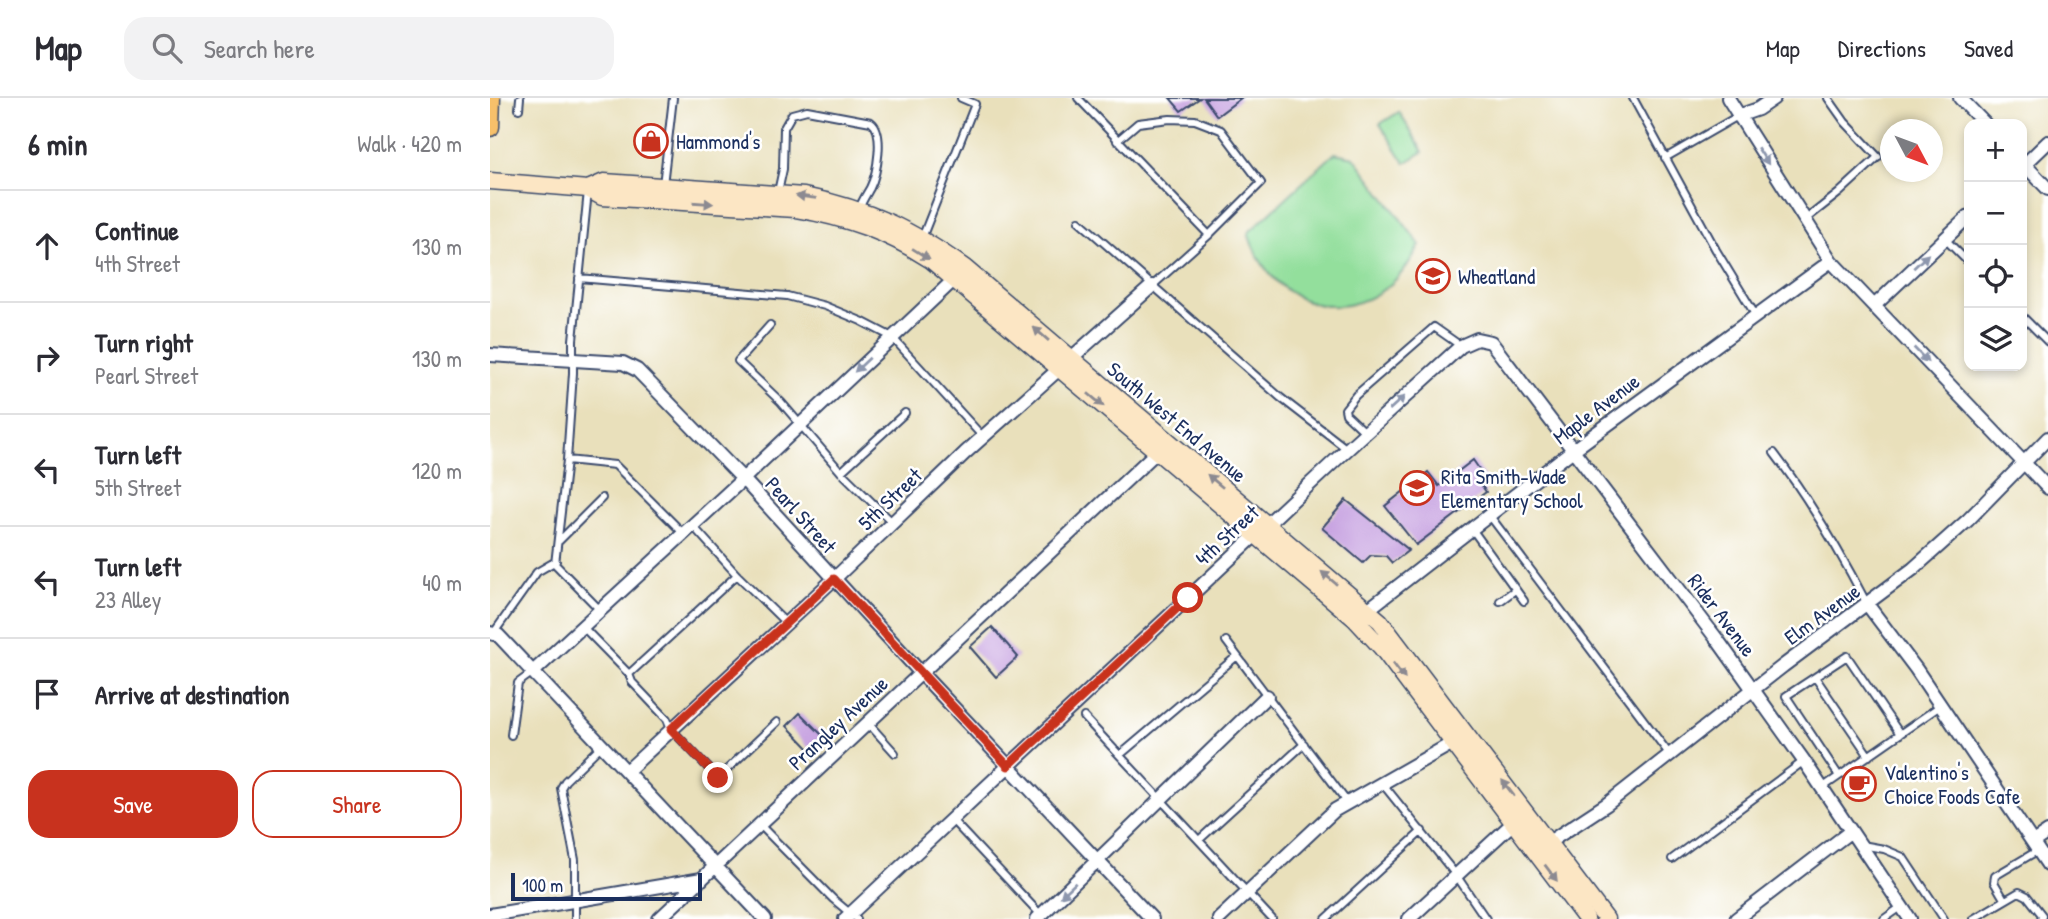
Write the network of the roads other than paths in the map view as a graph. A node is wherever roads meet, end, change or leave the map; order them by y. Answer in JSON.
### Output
{"nodes":[{"id":1,"x":491,"y":98,"type":"edge"},
{"id":2,"x":520,"y":98,"type":"edge"},
{"id":3,"x":673,"y":98,"type":"edge"},
{"id":4,"x":961,"y":98,"type":"edge"},
{"id":5,"x":1078,"y":98,"type":"edge"},
{"id":6,"x":1633,"y":98,"type":"edge"},
{"id":7,"x":1728,"y":98,"type":"edge"},
{"id":8,"x":1774,"y":98,"type":"edge"},
{"id":9,"x":1828,"y":98,"type":"edge"},
{"id":10,"x":1960,"y":98,"type":"edge"},
{"id":11,"x":519,"y":109,"type":"dead end"},
{"id":12,"x":490,"y":114,"type":"edge"},
{"id":13,"x":1738,"y":116,"type":"junction"},
{"id":14,"x":1980,"y":119,"type":"edge"},
{"id":15,"x":490,"y":127,"type":"edge"},
{"id":16,"x":1117,"y":141,"type":"junction"},
{"id":17,"x":2048,"y":142,"type":"edge"},
{"id":18,"x":1665,"y":158,"type":"junction"},
{"id":19,"x":2027,"y":160,"type":"edge"},
{"id":20,"x":2027,"y":168,"type":"edge"},
{"id":21,"x":490,"y":181,"type":"edge"},
{"id":22,"x":588,"y":189,"type":"junction"},
{"id":23,"x":2048,"y":189,"type":"edge"},
{"id":24,"x":662,"y":193,"type":"junction"},
{"id":25,"x":776,"y":201,"type":"junction"},
{"id":26,"x":858,"y":209,"type":"junction"},
{"id":27,"x":1804,"y":220,"type":"junction"},
{"id":28,"x":1079,"y":221,"type":"dead end"},
{"id":29,"x":1964,"y":221,"type":"edge"},
{"id":30,"x":1209,"y":235,"type":"junction"},
{"id":31,"x":922,"y":238,"type":"junction"},
{"id":32,"x":1945,"y":239,"type":"junction"},
{"id":33,"x":1964,"y":258,"type":"edge"},
{"id":34,"x":1831,"y":261,"type":"junction"},
{"id":35,"x":959,"y":274,"type":"junction"},
{"id":36,"x":579,"y":278,"type":"junction"},
{"id":37,"x":1152,"y":286,"type":"junction"},
{"id":38,"x":1874,"y":306,"type":"junction"},
{"id":39,"x":1756,"y":316,"type":"junction"},
{"id":40,"x":2027,"y":321,"type":"edge"},
{"id":41,"x":770,"y":325,"type":"dead end"},
{"id":42,"x":892,"y":337,"type":"junction"},
{"id":43,"x":2048,"y":342,"type":"edge"},
{"id":44,"x":1461,"y":346,"type":"junction"},
{"id":45,"x":490,"y":355,"type":"edge"},
{"id":46,"x":572,"y":360,"type":"junction"},
{"id":47,"x":1064,"y":364,"type":"junction"},
{"id":48,"x":905,"y":414,"type":"dead end"},
{"id":49,"x":800,"y":424,"type":"junction"},
{"id":50,"x":1366,"y":432,"type":"junction"},
{"id":51,"x":983,"y":437,"type":"junction"},
{"id":52,"x":2048,"y":438,"type":"edge"},
{"id":53,"x":1162,"y":447,"type":"junction"},
{"id":54,"x":1347,"y":449,"type":"junction"},
{"id":55,"x":1573,"y":450,"type":"junction"},
{"id":56,"x":1774,"y":453,"type":"dead end"},
{"id":57,"x":567,"y":460,"type":"junction"},
{"id":58,"x":2023,"y":462,"type":"junction"},
{"id":59,"x":841,"y":472,"type":"junction"},
{"id":60,"x":743,"y":479,"type":"junction"},
{"id":61,"x":2048,"y":488,"type":"edge"},
{"id":62,"x":602,"y":498,"type":"dead end"},
{"id":63,"x":1488,"y":514,"type":"junction"},
{"id":64,"x":892,"y":523,"type":"junction"},
{"id":65,"x":1471,"y":527,"type":"junction"},
{"id":66,"x":688,"y":529,"type":"junction"},
{"id":67,"x":1261,"y":530,"type":"junction"},
{"id":68,"x":558,"y":541,"type":"junction"},
{"id":69,"x":556,"y":561,"type":"junction"},
{"id":70,"x":737,"y":575,"type":"junction"},
{"id":71,"x":834,"y":579,"type":"junction"},
{"id":72,"x":1515,"y":590,"type":"junction"},
{"id":73,"x":1500,"y":601,"type":"dead end"},
{"id":74,"x":1524,"y":601,"type":"dead end"},
{"id":75,"x":1867,"y":604,"type":"junction"},
{"id":76,"x":599,"y":609,"type":"junction"},
{"id":77,"x":1361,"y":614,"type":"junction"},
{"id":78,"x":786,"y":623,"type":"junction"},
{"id":79,"x":582,"y":626,"type":"junction"},
{"id":80,"x":492,"y":634,"type":"edge"},
{"id":81,"x":1226,"y":641,"type":"dead end"},
{"id":82,"x":1237,"y":656,"type":"junction"},
{"id":83,"x":533,"y":672,"type":"junction"},
{"id":84,"x":920,"y":672,"type":"junction"},
{"id":85,"x":629,"y":674,"type":"junction"},
{"id":86,"x":1815,"y":677,"type":"junction"},
{"id":87,"x":1754,"y":690,"type":"junction"},
{"id":88,"x":1267,"y":696,"type":"junction"},
{"id":89,"x":1940,"y":706,"type":"junction"},
{"id":90,"x":1084,"y":717,"type":"dead end"},
{"id":91,"x":777,"y":722,"type":"dead end"},
{"id":92,"x":867,"y":722,"type":"junction"},
{"id":93,"x":671,"y":729,"type":"junction"},
{"id":94,"x":1467,"y":734,"type":"junction"},
{"id":95,"x":1900,"y":734,"type":"junction"},
{"id":96,"x":511,"y":735,"type":"dead end"},
{"id":97,"x":1452,"y":743,"type":"junction"},
{"id":98,"x":1304,"y":744,"type":"junction"},
{"id":99,"x":602,"y":745,"type":"junction"},
{"id":100,"x":895,"y":753,"type":"dead end"},
{"id":101,"x":1120,"y":755,"type":"junction"},
{"id":102,"x":1670,"y":755,"type":"junction"},
{"id":103,"x":1869,"y":756,"type":"junction"},
{"id":104,"x":1804,"y":761,"type":"junction"},
{"id":105,"x":1008,"y":766,"type":"junction"},
{"id":106,"x":627,"y":771,"type":"junction"},
{"id":107,"x":1839,"y":776,"type":"junction"},
{"id":108,"x":1382,"y":783,"type":"junction"},
{"id":109,"x":1822,"y":788,"type":"junction"},
{"id":110,"x":1161,"y":798,"type":"junction"},
{"id":111,"x":1347,"y":802,"type":"junction"},
{"id":112,"x":952,"y":820,"type":"junction"},
{"id":113,"x":1513,"y":823,"type":"junction"},
{"id":114,"x":759,"y":824,"type":"junction"},
{"id":115,"x":1422,"y":831,"type":"junction"},
{"id":116,"x":1851,"y":831,"type":"junction"},
{"id":117,"x":2048,"y":832,"type":"edge"},
{"id":118,"x":1199,"y":840,"type":"junction"},
{"id":119,"x":1549,"y":842,"type":"junction"},
{"id":120,"x":1860,"y":845,"type":"junction"},
{"id":121,"x":2036,"y":846,"type":"junction"},
{"id":122,"x":1535,"y":852,"type":"junction"},
{"id":123,"x":1672,"y":859,"type":"dead end"},
{"id":124,"x":1099,"y":860,"type":"junction"},
{"id":125,"x":2048,"y":865,"type":"edge"},
{"id":126,"x":717,"y":867,"type":"junction"},
{"id":127,"x":1455,"y":875,"type":"junction"},
{"id":128,"x":702,"y":879,"type":"junction"},
{"id":129,"x":1248,"y":893,"type":"junction"},
{"id":130,"x":2004,"y":899,"type":"junction"},
{"id":131,"x":575,"y":901,"type":"junction"},
{"id":132,"x":1901,"y":907,"type":"junction"},
{"id":133,"x":490,"y":915,"type":"edge"},
{"id":134,"x":851,"y":917,"type":"edge"},
{"id":135,"x":1602,"y":917,"type":"edge"},
{"id":136,"x":1041,"y":918,"type":"edge"},
{"id":137,"x":575,"y":919,"type":"edge"},
{"id":138,"x":659,"y":919,"type":"edge"},
{"id":139,"x":765,"y":919,"type":"edge"},
{"id":140,"x":1152,"y":919,"type":"edge"},
{"id":141,"x":1219,"y":919,"type":"edge"},
{"id":142,"x":1272,"y":919,"type":"edge"},
{"id":143,"x":1326,"y":919,"type":"edge"},
{"id":144,"x":1409,"y":919,"type":"edge"},
{"id":145,"x":1486,"y":919,"type":"edge"},
{"id":146,"x":1586,"y":919,"type":"edge"},
{"id":147,"x":1736,"y":919,"type":"edge"},
{"id":148,"x":1884,"y":919,"type":"edge"},
{"id":149,"x":1910,"y":919,"type":"edge"},
{"id":150,"x":1944,"y":919,"type":"edge"},
{"id":151,"x":1973,"y":919,"type":"edge"},
{"id":152,"x":2041,"y":919,"type":"edge"}],
"edges":[{"from":1,"to":12,"type":"main road"},
{"from":2,"to":11,"type":"lane"},
{"from":3,"to":24,"type":"lane"},
{"from":4,"to":31,"type":"lane"},
{"from":5,"to":16,"type":"lane"},
{"from":6,"to":18,"type":"lane"},
{"from":7,"to":13,"type":"street"},
{"from":8,"to":13,"type":"street"},
{"from":9,"to":27,"type":"lane"},
{"from":10,"to":14,"type":"street"},
{"from":12,"to":15,"type":"main road"},
{"from":13,"to":18,"type":"lane"},
{"from":13,"to":27,"type":"street","one_way":true},
{"from":16,"to":30,"type":"lane"},
{"from":16,"to":30,"type":"lane"},
{"from":17,"to":19,"type":"street"},
{"from":18,"to":39,"type":"lane"},
{"from":20,"to":23,"type":"street"},
{"from":21,"to":22,"type":"main road","name":"South West End Avenue"},
{"from":22,"to":24,"type":"main road","name":"South West End Avenue"},
{"from":22,"to":36,"type":"lane"},
{"from":24,"to":25,"type":"main road","name":"South West End Avenue"},
{"from":26,"to":25,"type":"main road","name":"South West End Avenue","one_way":true},
{"from":25,"to":26,"type":"lane"},
{"from":25,"to":35,"type":"main road","name":"South West End Avenue","one_way":true},
{"from":26,"to":31,"type":"main road","name":"South West End Avenue"},
{"from":27,"to":34,"type":"street"},
{"from":28,"to":37,"type":"lane"},
{"from":29,"to":32,"type":"street"},
{"from":30,"to":37,"type":"lane"},
{"from":31,"to":35,"type":"main road","name":"South West End Avenue"},
{"from":32,"to":33,"type":"lane"},
{"from":38,"to":32,"type":"street","one_way":true},
{"from":34,"to":38,"type":"street"},
{"from":34,"to":39,"type":"street","name":"Maple Avenue"},
{"from":35,"to":42,"type":"street"},
{"from":35,"to":47,"type":"main road","name":"South West End Avenue"},
{"from":36,"to":42,"type":"lane"},
{"from":36,"to":46,"type":"lane"},
{"from":37,"to":47,"type":"street","name":"5th Street"},
{"from":37,"to":54,"type":"lane"},
{"from":38,"to":58,"type":"street","one_way":true},
{"from":39,"to":55,"type":"street","name":"Maple Avenue"},
{"from":40,"to":43,"type":"lane"},
{"from":41,"to":49,"type":"lane"},
{"from":42,"to":49,"type":"street","one_way":true},
{"from":42,"to":51,"type":"lane"},
{"from":50,"to":44,"type":"street","name":"4th Street","one_way":true},
{"from":44,"to":50,"type":"lane"},
{"from":44,"to":55,"type":"street","name":"Rider Avenue"},
{"from":45,"to":46,"type":"street","name":"Pearl Street"},
{"from":46,"to":57,"type":"lane"},
{"from":46,"to":60,"type":"street","name":"Pearl Street"},
{"from":47,"to":51,"type":"street","name":"5th Street"},
{"from":47,"to":53,"type":"main road","name":"South West End Avenue"},
{"from":48,"to":59,"type":"lane"},
{"from":49,"to":59,"type":"lane"},
{"from":49,"to":60,"type":"street"},
{"from":50,"to":54,"type":"street","name":"4th Street"},
{"from":51,"to":64,"type":"street","name":"5th Street"},
{"from":52,"to":58,"type":"street","name":"Elm Avenue"},
{"from":53,"to":67,"type":"main road","name":"South West End Avenue"},
{"from":53,"to":84,"type":"street","name":"Prangley Avenue"},
{"from":54,"to":67,"type":"street","name":"4th Street"},
{"from":55,"to":63,"type":"street","name":"Maple Avenue"},
{"from":55,"to":87,"type":"street","name":"Rider Avenue"},
{"from":56,"to":75,"type":"lane"},
{"from":57,"to":66,"type":"lane"},
{"from":57,"to":68,"type":"lane"},
{"from":58,"to":61,"type":"street"},
{"from":58,"to":75,"type":"street","name":"Elm Avenue"},
{"from":59,"to":64,"type":"lane"},
{"from":60,"to":66,"type":"street"},
{"from":60,"to":71,"type":"street","name":"Pearl Street"},
{"from":62,"to":68,"type":"lane"},
{"from":63,"to":65,"type":"street","name":"Maple Avenue"},
{"from":63,"to":102,"type":"lane"},
{"from":64,"to":71,"type":"street","name":"5th Street"},
{"from":65,"to":72,"type":"lane"},
{"from":65,"to":77,"type":"street","name":"Maple Avenue"},
{"from":66,"to":70,"type":"lane"},
{"from":66,"to":76,"type":"street"},
{"from":67,"to":77,"type":"main road","name":"South West End Avenue"},
{"from":67,"to":105,"type":"street","name":"4th Street"},
{"from":68,"to":69,"type":"lane"},
{"from":69,"to":76,"type":"lane"},
{"from":69,"to":80,"type":"lane"},
{"from":70,"to":78,"type":"lane"},
{"from":70,"to":85,"type":"lane"},
{"from":71,"to":78,"type":"street","name":"5th Street"},
{"from":71,"to":84,"type":"street","name":"Pearl Street"},
{"from":72,"to":73,"type":"lane"},
{"from":72,"to":74,"type":"lane"},
{"from":75,"to":87,"type":"street","name":"Elm Avenue"},
{"from":75,"to":89,"type":"street"},
{"from":76,"to":79,"type":"street"},
{"from":77,"to":94,"type":"main road","name":"South West End Avenue"},
{"from":77,"to":97,"type":"main road","name":"South West End Avenue","one_way":true},
{"from":78,"to":93,"type":"street","name":"5th Street"},
{"from":79,"to":83,"type":"street"},
{"from":79,"to":85,"type":"lane"},
{"from":80,"to":83,"type":"street"},
{"from":81,"to":82,"type":"lane"},
{"from":82,"to":88,"type":"lane"},
{"from":82,"to":101,"type":"lane"},
{"from":83,"to":96,"type":"lane"},
{"from":83,"to":99,"type":"street"},
{"from":84,"to":92,"type":"street","name":"Prangley Avenue"},
{"from":84,"to":105,"type":"street","name":"Pearl Street"},
{"from":85,"to":93,"type":"lane"},
{"from":86,"to":95,"type":"lane"},
{"from":86,"to":103,"type":"lane"},
{"from":86,"to":107,"type":"lane"},
{"from":87,"to":102,"type":"street","name":"Elm Avenue"},
{"from":87,"to":104,"type":"street","name":"Rider Avenue"},
{"from":88,"to":98,"type":"lane"},
{"from":88,"to":110,"type":"street"},
{"from":89,"to":95,"type":"lane"},
{"from":89,"to":121,"type":"street"},
{"from":90,"to":101,"type":"lane"},
{"from":91,"to":93,"type":"lane"},
{"from":92,"to":100,"type":"lane"},
{"from":92,"to":114,"type":"street","name":"Prangley Avenue"},
{"from":93,"to":106,"type":"street","name":"5th Street"},
{"from":94,"to":97,"type":"street"},
{"from":119,"to":94,"type":"main road","name":"South West End Avenue","one_way":true},
{"from":95,"to":103,"type":"lane"},
{"from":97,"to":108,"type":"street"},
{"from":97,"to":113,"type":"main road","name":"South West End Avenue"},
{"from":98,"to":111,"type":"lane"},
{"from":98,"to":118,"type":"lane"},
{"from":99,"to":106,"type":"street"},
{"from":99,"to":131,"type":"lane"},
{"from":101,"to":110,"type":"lane"},
{"from":102,"to":119,"type":"street","name":"Elm Avenue"},
{"from":103,"to":107,"type":"lane"},
{"from":104,"to":109,"type":"street","name":"Rider Avenue"},
{"from":104,"to":123,"type":"lane"},
{"from":105,"to":112,"type":"street","name":"4th Street"},
{"from":105,"to":124,"type":"street","name":"Pearl Street"},
{"from":106,"to":126,"type":"street"},
{"from":107,"to":109,"type":"lane"},
{"from":108,"to":111,"type":"street"},
{"from":108,"to":115,"type":"lane"},
{"from":109,"to":116,"type":"street","name":"Rider Avenue"},
{"from":110,"to":118,"type":"lane"},
{"from":110,"to":124,"type":"street"},
{"from":111,"to":129,"type":"street"},
{"from":112,"to":134,"type":"street","name":"4th Street"},
{"from":112,"to":136,"type":"lane"},
{"from":113,"to":122,"type":"main road","name":"South West End Avenue"},
{"from":113,"to":127,"type":"street"},
{"from":114,"to":126,"type":"street","name":"Prangley Avenue"},
{"from":114,"to":134,"type":"lane"},
{"from":115,"to":127,"type":"lane"},
{"from":115,"to":143,"type":"lane"},
{"from":116,"to":120,"type":"street","name":"Rider Avenue"},
{"from":116,"to":147,"type":"street"},
{"from":117,"to":121,"type":"street"},
{"from":118,"to":129,"type":"lane"},
{"from":119,"to":122,"type":"street","name":"Elm Avenue"},
{"from":119,"to":135,"type":"main road","name":"South West End Avenue"},
{"from":120,"to":132,"type":"street","name":"Rider Avenue"},
{"from":120,"to":150,"type":"lane"},
{"from":121,"to":125,"type":"street"},
{"from":121,"to":130,"type":"lane"},
{"from":122,"to":146,"type":"main road","name":"South West End Avenue","one_way":true},
{"from":124,"to":136,"type":"street","one_way":true},
{"from":124,"to":140,"type":"street","name":"Pearl Street"},
{"from":126,"to":128,"type":"street","name":"Prangley Avenue"},
{"from":126,"to":139,"type":"street"},
{"from":127,"to":144,"type":"street"},
{"from":127,"to":145,"type":"lane"},
{"from":128,"to":131,"type":"street"},
{"from":128,"to":138,"type":"street","name":"Prangley Avenue"},
{"from":129,"to":141,"type":"street"},
{"from":129,"to":142,"type":"lane"},
{"from":130,"to":151,"type":"lane"},
{"from":130,"to":152,"type":"lane"},
{"from":131,"to":133,"type":"street"},
{"from":131,"to":137,"type":"lane"},
{"from":132,"to":148,"type":"lane"},
{"from":132,"to":149,"type":"street","name":"Rider Avenue"}]}
